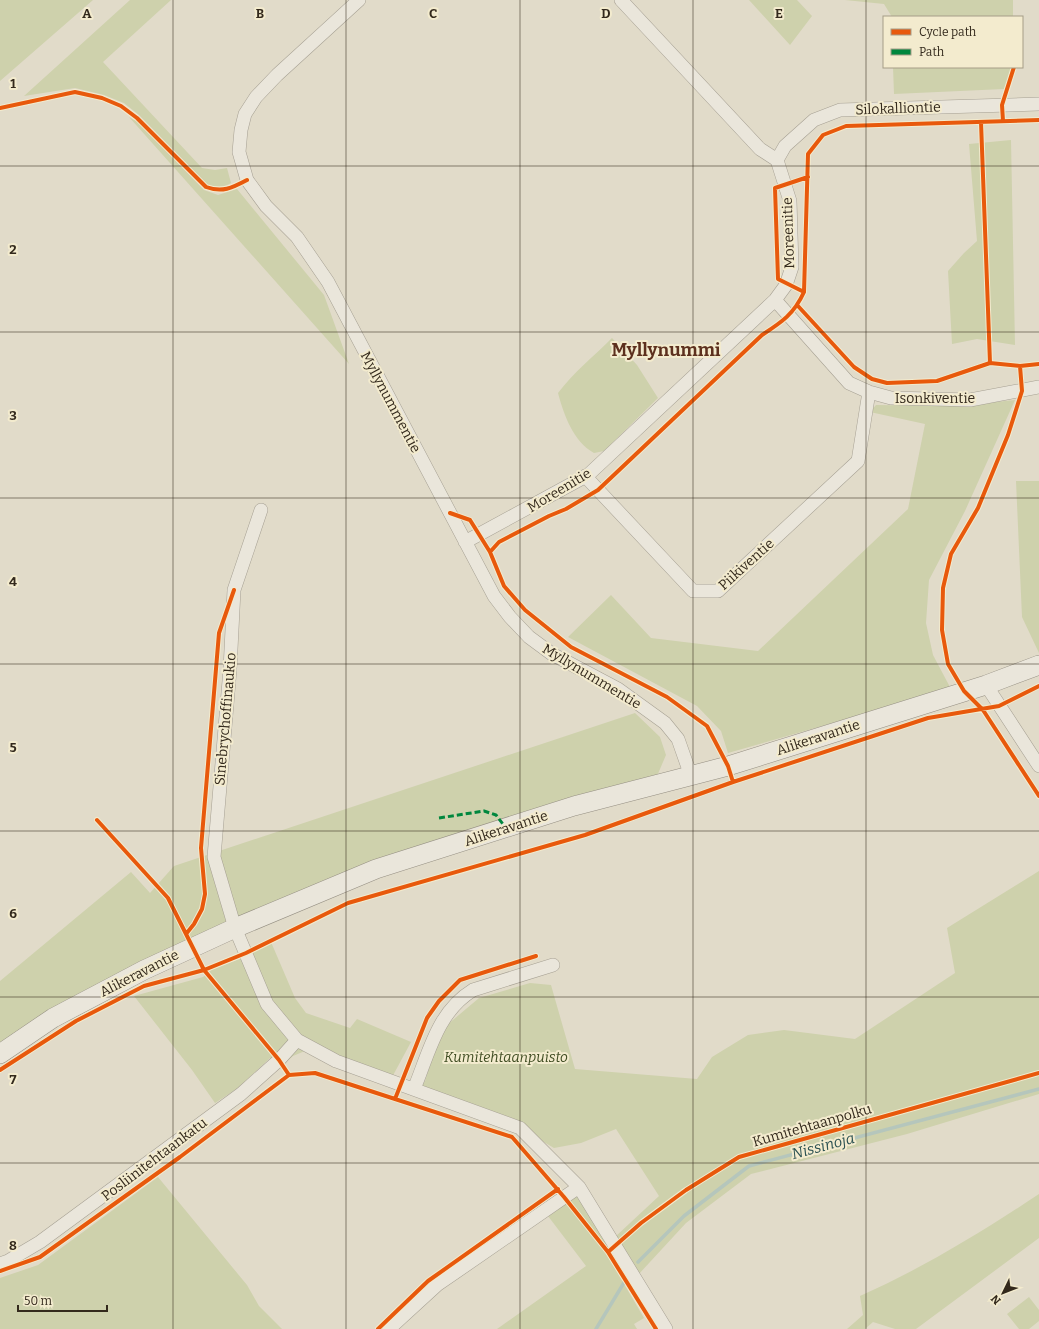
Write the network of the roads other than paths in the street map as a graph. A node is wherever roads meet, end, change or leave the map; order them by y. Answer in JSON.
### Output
{"nodes":[{"id":1,"x":359,"y":0,"type":"edge"},
{"id":2,"x":621,"y":0,"type":"edge"},
{"id":3,"x":1039,"y":104,"type":"edge"},
{"id":4,"x":777,"y":160,"type":"junction"},
{"id":5,"x":775,"y":300,"type":"junction"},
{"id":6,"x":1039,"y":387,"type":"edge"},
{"id":7,"x":869,"y":392,"type":"junction"},
{"id":8,"x":585,"y":476,"type":"junction"},
{"id":9,"x":262,"y":510,"type":"dead end"},
{"id":10,"x":465,"y":542,"type":"junction"},
{"id":11,"x":1039,"y":665,"type":"edge"},
{"id":12,"x":986,"y":685,"type":"junction"},
{"id":13,"x":1039,"y":766,"type":"edge"},
{"id":14,"x":691,"y":776,"type":"junction"},
{"id":15,"x":235,"y":928,"type":"junction"},
{"id":16,"x":553,"y":965,"type":"dead end"},
{"id":17,"x":297,"y":1040,"type":"junction"},
{"id":18,"x":0,"y":1054,"type":"edge"},
{"id":19,"x":414,"y":1089,"type":"junction"},
{"id":20,"x":579,"y":1187,"type":"junction"},
{"id":21,"x":0,"y":1264,"type":"edge"},
{"id":22,"x":389,"y":1329,"type":"edge"},
{"id":23,"x":666,"y":1329,"type":"edge"}],
"edges":[{"from":1,"to":10,"type":"street","name":"Myllynummentie"},
{"from":2,"to":4,"type":"street"},
{"from":3,"to":4,"type":"street","name":"Silokalliontie"},
{"from":4,"to":5,"type":"street","name":"Moreenitie"},
{"from":5,"to":7,"type":"street","name":"Isonkiventie"},
{"from":5,"to":8,"type":"street","name":"Moreenitie"},
{"from":6,"to":7,"type":"street","name":"Isonkiventie"},
{"from":7,"to":8,"type":"street","name":"Piikiventie"},
{"from":8,"to":10,"type":"street","name":"Moreenitie"},
{"from":9,"to":15,"type":"street","name":"Sinebrychoffinaukio"},
{"from":10,"to":14,"type":"street","name":"Myllynummentie"},
{"from":11,"to":12,"type":"street","name":"Alikeravantie"},
{"from":12,"to":13,"type":"street"},
{"from":12,"to":14,"type":"street","name":"Alikeravantie"},
{"from":14,"to":15,"type":"street","name":"Alikeravantie"},
{"from":15,"to":17,"type":"street","name":"Sinebrychoffinaukio"},
{"from":15,"to":18,"type":"street","name":"Alikeravantie"},
{"from":16,"to":19,"type":"street"},
{"from":17,"to":19,"type":"street"},
{"from":17,"to":21,"type":"street","name":"Posliinitehtaankatu"},
{"from":19,"to":20,"type":"street"},
{"from":20,"to":22,"type":"street"},
{"from":20,"to":23,"type":"street"}]}
